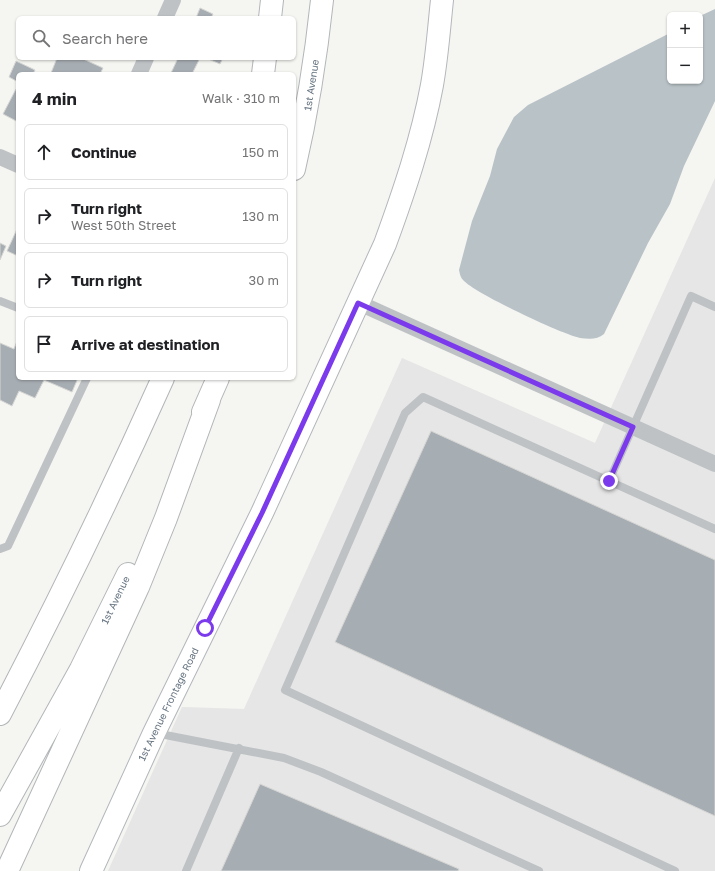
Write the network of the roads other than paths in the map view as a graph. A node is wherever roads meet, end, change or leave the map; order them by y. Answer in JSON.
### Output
{"nodes":[{"id":1,"x":173,"y":0,"type":"edge"},
{"id":2,"x":272,"y":0,"type":"edge"},
{"id":3,"x":322,"y":0,"type":"edge"},
{"id":4,"x":442,"y":0,"type":"edge"},
{"id":5,"x":166,"y":16,"type":"edge"},
{"id":6,"x":270,"y":16,"type":"edge"},
{"id":7,"x":145,"y":60,"type":"edge"},
{"id":8,"x":265,"y":60,"type":"edge"},
{"id":9,"x":139,"y":72,"type":"edge"},
{"id":10,"x":263,"y":72,"type":"edge"},
{"id":11,"x":0,"y":157,"type":"edge"},
{"id":12,"x":296,"y":159,"type":"edge"},
{"id":13,"x":16,"y":165,"type":"edge"},
{"id":14,"x":0,"y":300,"type":"edge"},
{"id":15,"x":358,"y":303,"type":"junction"},
{"id":16,"x":16,"y":307,"type":"edge"},
{"id":17,"x":715,"y":307,"type":"edge"},
{"id":18,"x":86,"y":380,"type":"edge"},
{"id":19,"x":162,"y":380,"type":"edge"},
{"id":20,"x":217,"y":380,"type":"edge"},
{"id":21,"x":209,"y":400,"type":"junction"},
{"id":22,"x":633,"y":427,"type":"junction"},
{"id":23,"x":715,"y":464,"type":"edge"},
{"id":24,"x":609,"y":481,"type":"junction"},
{"id":25,"x":715,"y":529,"type":"edge"},
{"id":26,"x":0,"y":549,"type":"edge"},
{"id":27,"x":29,"y":659,"type":"junction"},
{"id":28,"x":0,"y":705,"type":"edge"},
{"id":29,"x":0,"y":714,"type":"edge"},
{"id":30,"x":154,"y":733,"type":"junction"},
{"id":31,"x":239,"y":748,"type":"junction"},
{"id":32,"x":0,"y":815,"type":"edge"},
{"id":33,"x":7,"y":871,"type":"edge"},
{"id":34,"x":91,"y":871,"type":"edge"},
{"id":35,"x":186,"y":871,"type":"edge"},
{"id":36,"x":538,"y":871,"type":"edge"},
{"id":37,"x":675,"y":871,"type":"edge"}],
"edges":[{"from":1,"to":5,"type":"street"},
{"from":2,"to":6,"type":"main road"},
{"from":3,"to":12,"type":"main road","name":"1st Avenue"},
{"from":4,"to":15,"type":"main road","name":"1st Avenue Frontage Road"},
{"from":7,"to":9,"type":"street"},
{"from":8,"to":10,"type":"main road"},
{"from":11,"to":13,"type":"street"},
{"from":14,"to":16,"type":"lane"},
{"from":15,"to":22,"type":"street"},
{"from":15,"to":30,"type":"main road","name":"1st Avenue Frontage Road"},
{"from":17,"to":22,"type":"lane"},
{"from":18,"to":26,"type":"lane"},
{"from":19,"to":27,"type":"main road"},
{"from":20,"to":21,"type":"main road","name":"1st Avenue"},
{"from":21,"to":32,"type":"main road","name":"1st Avenue"},
{"from":21,"to":33,"type":"main road"},
{"from":22,"to":23,"type":"street"},
{"from":22,"to":24,"type":"lane"},
{"from":24,"to":25,"type":"lane"},
{"from":24,"to":37,"type":"lane"},
{"from":27,"to":28,"type":"main road"},
{"from":27,"to":29,"type":"main road"},
{"from":30,"to":31,"type":"lane"},
{"from":30,"to":34,"type":"main road","name":"1st Avenue Frontage Road"},
{"from":31,"to":35,"type":"lane"},
{"from":31,"to":36,"type":"lane"}]}
